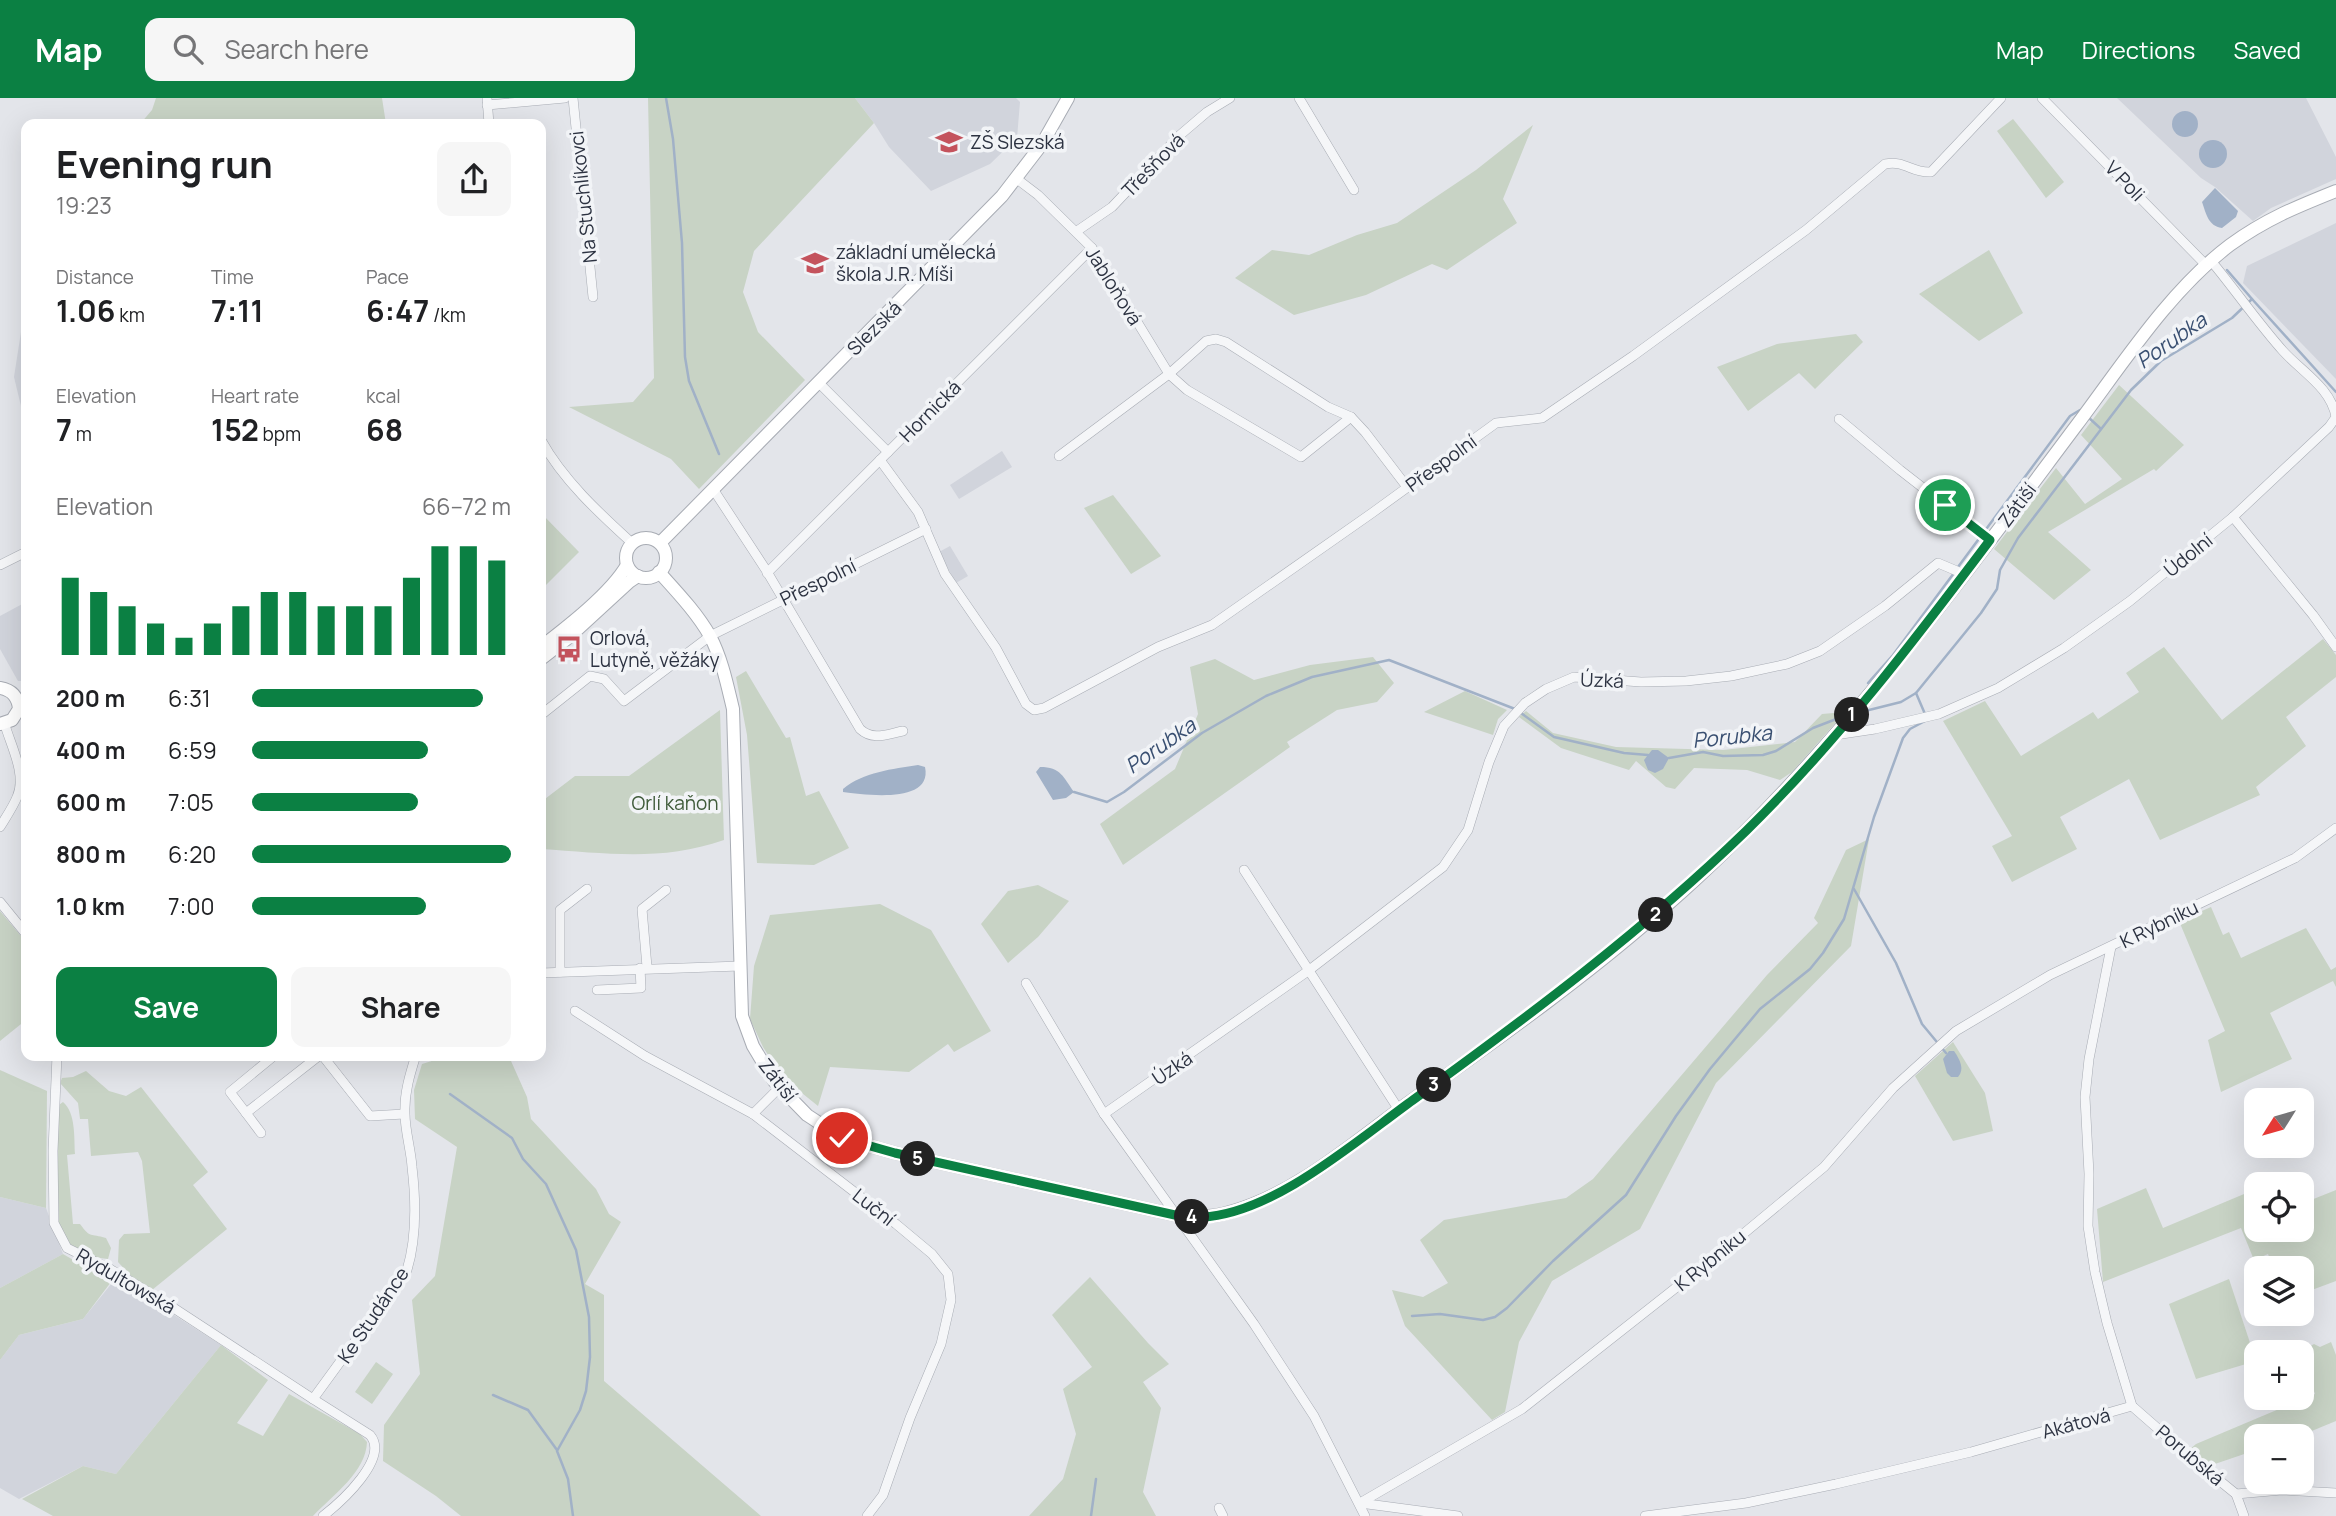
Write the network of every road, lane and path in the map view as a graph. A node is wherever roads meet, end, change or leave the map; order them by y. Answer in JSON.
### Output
{"nodes":[{"id":1,"x":565,"y":98,"type":"edge"},
{"id":2,"x":573,"y":98,"type":"edge"},
{"id":3,"x":1069,"y":98,"type":"edge"},
{"id":4,"x":1230,"y":98,"type":"edge"},
{"id":5,"x":1299,"y":98,"type":"edge"},
{"id":6,"x":2001,"y":98,"type":"edge"},
{"id":7,"x":2042,"y":98,"type":"edge"},
{"id":8,"x":487,"y":101,"type":"edge"},
{"id":9,"x":489,"y":119,"type":"edge"},
{"id":10,"x":1017,"y":179,"type":"junction"},
{"id":11,"x":1354,"y":190,"type":"dead end"},
{"id":12,"x":2336,"y":191,"type":"edge"},
{"id":13,"x":1077,"y":232,"type":"junction"},
{"id":14,"x":1092,"y":248,"type":"junction"},
{"id":15,"x":2210,"y":264,"type":"junction"},
{"id":16,"x":593,"y":297,"type":"dead end"},
{"id":17,"x":1169,"y":374,"type":"junction"},
{"id":18,"x":819,"y":383,"type":"junction"},
{"id":19,"x":1351,"y":417,"type":"junction"},
{"id":20,"x":1839,"y":419,"type":"dead end"},
{"id":21,"x":546,"y":449,"type":"edge"},
{"id":22,"x":888,"y":452,"type":"junction"},
{"id":23,"x":1059,"y":456,"type":"dead end"},
{"id":24,"x":880,"y":460,"type":"junction"},
{"id":25,"x":1407,"y":487,"type":"junction"},
{"id":26,"x":713,"y":489,"type":"junction"},
{"id":27,"x":2234,"y":517,"type":"junction"},
{"id":28,"x":926,"y":529,"type":"junction"},
{"id":29,"x":1990,"y":540,"type":"junction"},
{"id":30,"x":632,"y":543,"type":"junction"},
{"id":31,"x":660,"y":543,"type":"junction"},
{"id":32,"x":21,"y":554,"type":"edge"},
{"id":33,"x":0,"y":565,"type":"edge"},
{"id":34,"x":627,"y":565,"type":"junction"},
{"id":35,"x":659,"y":572,"type":"junction"},
{"id":36,"x":767,"y":573,"type":"junction"},
{"id":37,"x":1964,"y":574,"type":"junction"},
{"id":38,"x":638,"y":576,"type":"junction"},
{"id":39,"x":782,"y":599,"type":"junction"},
{"id":40,"x":709,"y":636,"type":"junction"},
{"id":41,"x":546,"y":644,"type":"edge"},
{"id":42,"x":2336,"y":647,"type":"edge"},
{"id":43,"x":546,"y":655,"type":"edge"},
{"id":44,"x":0,"y":688,"type":"edge"},
{"id":45,"x":21,"y":699,"type":"edge"},
{"id":46,"x":21,"y":703,"type":"edge"},
{"id":47,"x":546,"y":712,"type":"edge"},
{"id":48,"x":12,"y":720,"type":"edge"},
{"id":49,"x":903,"y":731,"type":"dead end"},
{"id":50,"x":1835,"y":735,"type":"junction"},
{"id":51,"x":0,"y":827,"type":"edge"},
{"id":52,"x":2336,"y":828,"type":"edge"},
{"id":53,"x":1244,"y":870,"type":"dead end"},
{"id":54,"x":587,"y":889,"type":"dead end"},
{"id":55,"x":666,"y":890,"type":"dead end"},
{"id":56,"x":0,"y":902,"type":"edge"},
{"id":57,"x":21,"y":928,"type":"edge"},
{"id":58,"x":2110,"y":947,"type":"junction"},
{"id":59,"x":740,"y":966,"type":"junction"},
{"id":60,"x":643,"y":968,"type":"junction"},
{"id":61,"x":1308,"y":971,"type":"junction"},
{"id":62,"x":560,"y":972,"type":"junction"},
{"id":63,"x":546,"y":973,"type":"edge"},
{"id":64,"x":1026,"y":983,"type":"dead end"},
{"id":65,"x":597,"y":990,"type":"dead end"},
{"id":66,"x":575,"y":1011,"type":"dead end"},
{"id":67,"x":57,"y":1061,"type":"edge"},
{"id":68,"x":268,"y":1061,"type":"edge"},
{"id":69,"x":313,"y":1061,"type":"edge"},
{"id":70,"x":326,"y":1061,"type":"edge"},
{"id":71,"x":414,"y":1061,"type":"edge"},
{"id":72,"x":780,"y":1087,"type":"junction"},
{"id":73,"x":1399,"y":1110,"type":"junction"},
{"id":74,"x":246,"y":1113,"type":"junction"},
{"id":75,"x":404,"y":1114,"type":"junction"},
{"id":76,"x":753,"y":1114,"type":"junction"},
{"id":77,"x":1104,"y":1114,"type":"junction"},
{"id":78,"x":261,"y":1133,"type":"dead end"},
{"id":79,"x":1175,"y":1215,"type":"junction"},
{"id":80,"x":313,"y":1399,"type":"junction"},
{"id":81,"x":2132,"y":1406,"type":"junction"},
{"id":82,"x":2336,"y":1493,"type":"edge"},
{"id":83,"x":2236,"y":1494,"type":"junction"},
{"id":84,"x":1360,"y":1503,"type":"junction"},
{"id":85,"x":323,"y":1516,"type":"edge"},
{"id":86,"x":867,"y":1516,"type":"edge"},
{"id":87,"x":1365,"y":1516,"type":"edge"},
{"id":88,"x":1458,"y":1516,"type":"edge"},
{"id":89,"x":1645,"y":1516,"type":"edge"},
{"id":90,"x":2244,"y":1516,"type":"edge"}],
"edges":[{"from":1,"to":8,"type":"street"},
{"from":2,"to":16,"type":"street","name":"Na Stuchlíkovci"},
{"from":3,"to":10,"type":"street","name":"Slezská"},
{"from":4,"to":13,"type":"street","name":"Třešňová"},
{"from":5,"to":11,"type":"street"},
{"from":6,"to":25,"type":"street","name":"Přespolní"},
{"from":7,"to":15,"type":"street","name":"V Poli"},
{"from":8,"to":9,"type":"street"},
{"from":10,"to":13,"type":"street","name":"Jabloňová"},
{"from":10,"to":18,"type":"street","name":"Slezská"},
{"from":12,"to":15,"type":"street","name":"Zátiší"},
{"from":13,"to":14,"type":"street","name":"Jabloňová"},
{"from":14,"to":17,"type":"street","name":"Jabloňová"},
{"from":14,"to":22,"type":"street","name":"Hornická"},
{"from":15,"to":27,"type":"street","name":"Údolní"},
{"from":15,"to":29,"type":"street","name":"Zátiší"},
{"from":17,"to":19,"type":"street"},
{"from":17,"to":19,"type":"street","name":"Jabloňová"},
{"from":17,"to":23,"type":"street"},
{"from":18,"to":22,"type":"street"},
{"from":18,"to":26,"type":"street","name":"Slezská"},
{"from":19,"to":25,"type":"street"},
{"from":20,"to":29,"type":"street"},
{"from":21,"to":30,"type":"street"},
{"from":22,"to":24,"type":"street","name":"Hornická"},
{"from":24,"to":28,"type":"street","name":"Přespolní"},
{"from":24,"to":36,"type":"street","name":"Hornická"},
{"from":25,"to":28,"type":"street","name":"Přespolní"},
{"from":26,"to":31,"type":"street","name":"Slezská"},
{"from":26,"to":36,"type":"street"},
{"from":27,"to":42,"type":"street"},
{"from":27,"to":50,"type":"street","name":"Údolní"},
{"from":28,"to":39,"type":"street","name":"Přespolní"},
{"from":29,"to":37,"type":"street","name":"Zátiší"},
{"from":30,"to":31,"type":"street"},
{"from":30,"to":34,"type":"street"},
{"from":31,"to":35,"type":"street"},
{"from":32,"to":33,"type":"street"},
{"from":34,"to":38,"type":"street"},
{"from":34,"to":41,"type":"street"},
{"from":35,"to":38,"type":"street"},
{"from":35,"to":40,"type":"street","name":"Zátiší"},
{"from":36,"to":39,"type":"street"},
{"from":37,"to":50,"type":"street","name":"Zátiší"},
{"from":37,"to":61,"type":"street","name":"Úzká"},
{"from":38,"to":43,"type":"street"},
{"from":39,"to":40,"type":"street","name":"Přespolní"},
{"from":39,"to":49,"type":"street"},
{"from":40,"to":47,"type":"street","name":"Přespolní"},
{"from":40,"to":59,"type":"street","name":"Zátiší"},
{"from":44,"to":45,"type":"street"},
{"from":46,"to":48,"type":"street"},
{"from":48,"to":51,"type":"street"},
{"from":50,"to":73,"type":"street","name":"Zátiší"},
{"from":52,"to":58,"type":"street","name":"K Rybníku"},
{"from":53,"to":61,"type":"street"},
{"from":54,"to":62,"type":"street"},
{"from":55,"to":60,"type":"street"},
{"from":56,"to":57,"type":"street"},
{"from":58,"to":81,"type":"street","name":"Akátová"},
{"from":58,"to":84,"type":"street","name":"K Rybníku"},
{"from":59,"to":60,"type":"street"},
{"from":59,"to":72,"type":"street","name":"Zátiší"},
{"from":60,"to":62,"type":"street"},
{"from":60,"to":65,"type":"street"},
{"from":61,"to":73,"type":"street"},
{"from":61,"to":77,"type":"street","name":"Úzká"},
{"from":62,"to":63,"type":"street"},
{"from":64,"to":77,"type":"street"},
{"from":66,"to":76,"type":"street","name":"Luční"},
{"from":67,"to":80,"type":"street","name":"Rydultowská"},
{"from":68,"to":74,"type":"street"},
{"from":69,"to":74,"type":"street"},
{"from":70,"to":75,"type":"street"},
{"from":71,"to":75,"type":"street","name":"Ke Studánce"},
{"from":72,"to":76,"type":"street"},
{"from":72,"to":79,"type":"street","name":"Zátiší"},
{"from":73,"to":79,"type":"street","name":"Zátiší"},
{"from":74,"to":78,"type":"street"},
{"from":75,"to":80,"type":"street","name":"Ke Studánce"},
{"from":76,"to":86,"type":"street","name":"Luční"},
{"from":77,"to":79,"type":"street"},
{"from":79,"to":84,"type":"street"},
{"from":80,"to":85,"type":"street"},
{"from":81,"to":83,"type":"street","name":"Porubská"},
{"from":81,"to":89,"type":"street","name":"Akátová"},
{"from":82,"to":83,"type":"street","name":"Porubská"},
{"from":83,"to":90,"type":"street"},
{"from":84,"to":87,"type":"street"},
{"from":84,"to":88,"type":"street"}]}
